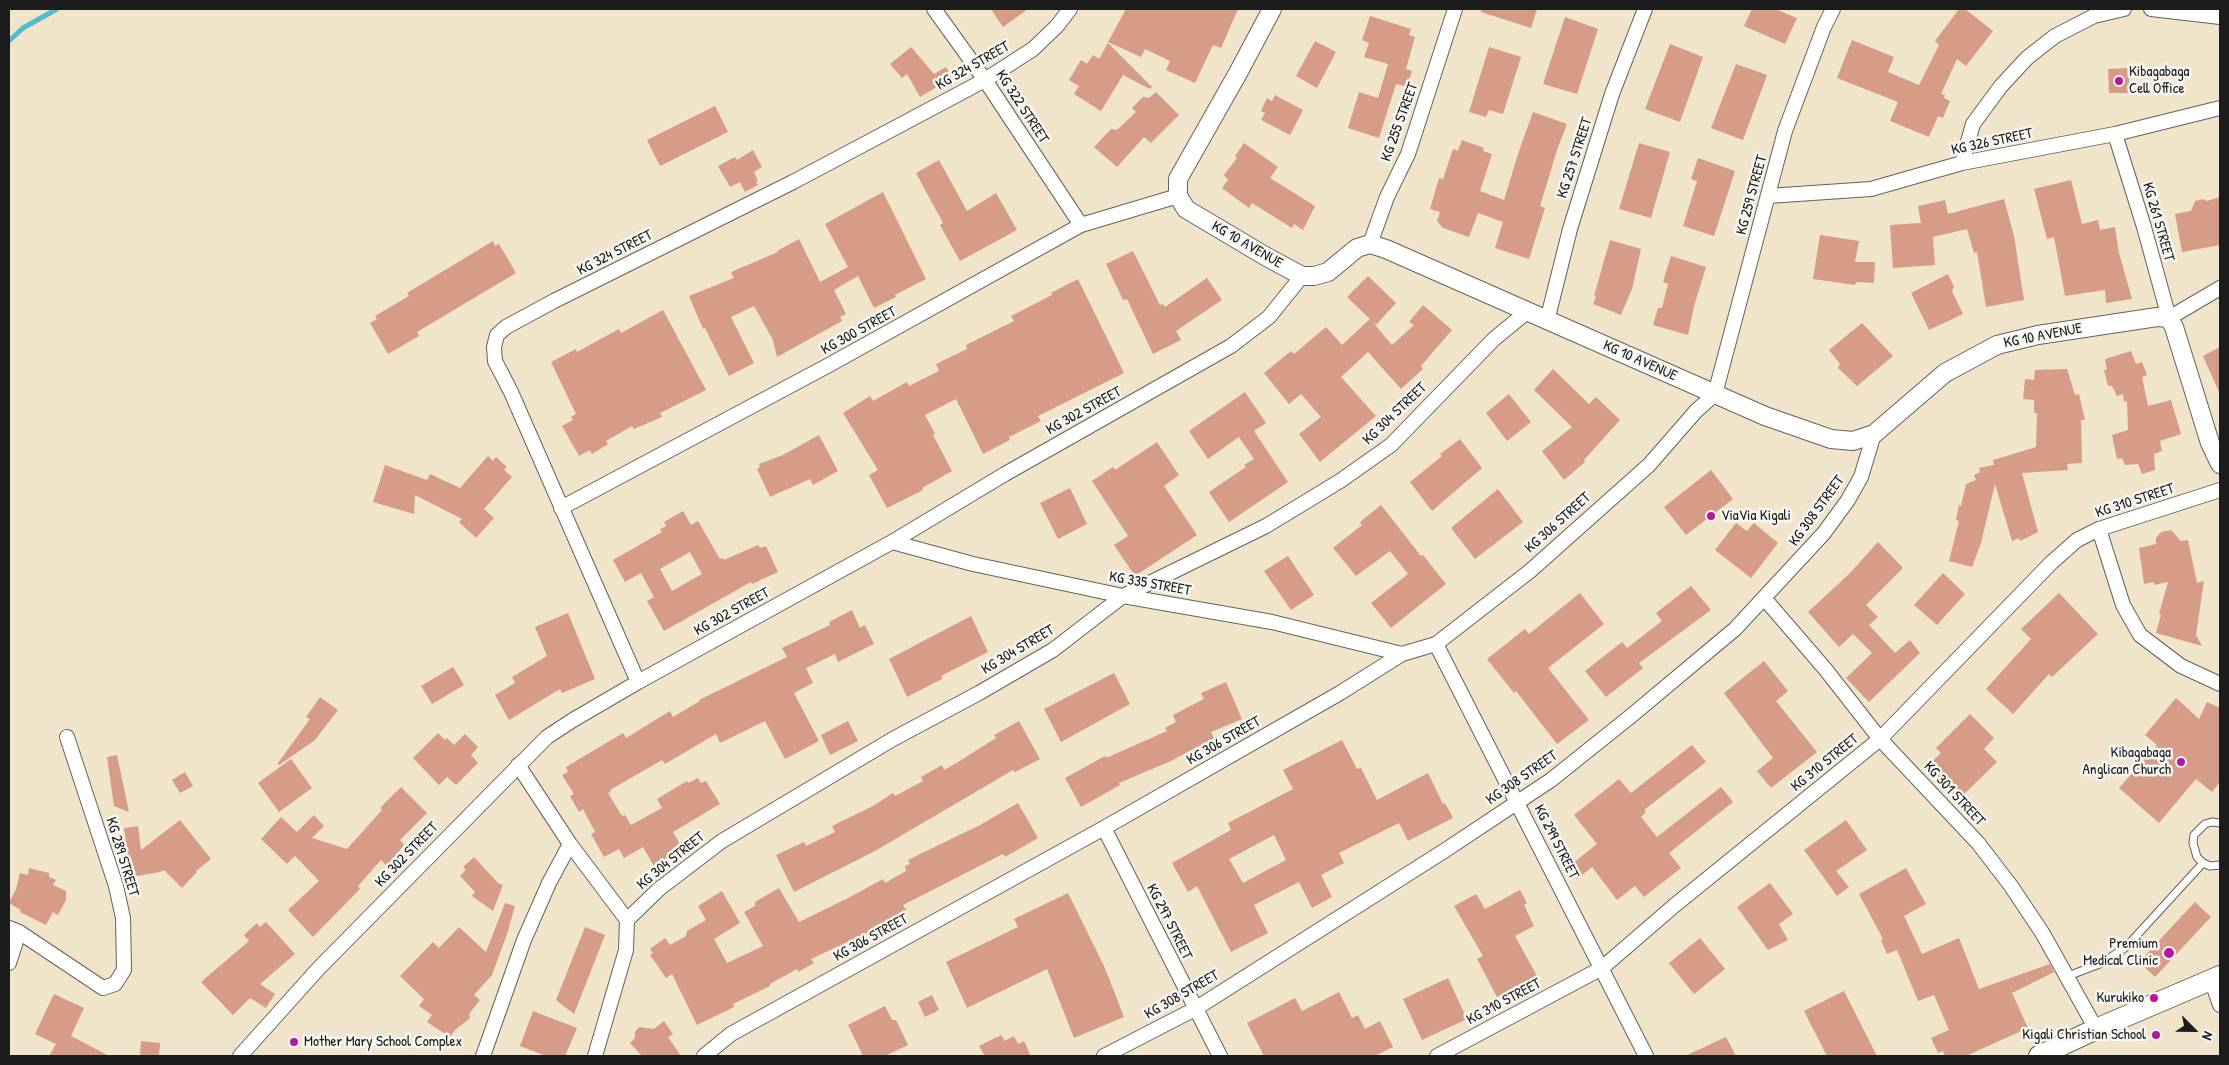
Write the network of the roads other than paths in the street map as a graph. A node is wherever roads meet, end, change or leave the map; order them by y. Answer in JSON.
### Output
{"nodes":[{"id":1,"x":934,"y":9,"type":"edge"},
{"id":2,"x":1070,"y":9,"type":"edge"},
{"id":3,"x":1272,"y":9,"type":"edge"},
{"id":4,"x":1455,"y":9,"type":"edge"},
{"id":5,"x":1645,"y":9,"type":"edge"},
{"id":6,"x":1833,"y":9,"type":"edge"},
{"id":7,"x":2124,"y":9,"type":"edge"},
{"id":8,"x":2151,"y":9,"type":"edge"},
{"id":9,"x":2220,"y":17,"type":"edge"},
{"id":10,"x":985,"y":80,"type":"junction"},
{"id":11,"x":2220,"y":108,"type":"edge"},
{"id":12,"x":2115,"y":134,"type":"junction"},
{"id":13,"x":1962,"y":164,"type":"junction"},
{"id":14,"x":1178,"y":196,"type":"junction"},
{"id":15,"x":1768,"y":196,"type":"junction"},
{"id":16,"x":1081,"y":225,"type":"junction"},
{"id":17,"x":1370,"y":244,"type":"junction"},
{"id":18,"x":1302,"y":276,"type":"junction"},
{"id":19,"x":2220,"y":288,"type":"edge"},
{"id":20,"x":1528,"y":311,"type":"junction"},
{"id":21,"x":2168,"y":318,"type":"junction"},
{"id":22,"x":1547,"y":320,"type":"junction"},
{"id":23,"x":1715,"y":394,"type":"junction"},
{"id":24,"x":1874,"y":434,"type":"junction"},
{"id":25,"x":2220,"y":464,"type":"edge"},
{"id":26,"x":2220,"y":490,"type":"edge"},
{"id":27,"x":560,"y":508,"type":"junction"},
{"id":28,"x":2099,"y":529,"type":"junction"},
{"id":29,"x":892,"y":542,"type":"junction"},
{"id":30,"x":1123,"y":596,"type":"junction"},
{"id":31,"x":1764,"y":598,"type":"junction"},
{"id":32,"x":1436,"y":644,"type":"junction"},
{"id":33,"x":1402,"y":654,"type":"junction"},
{"id":34,"x":638,"y":682,"type":"junction"},
{"id":35,"x":2220,"y":684,"type":"edge"},
{"id":36,"x":67,"y":737,"type":"dead end"},
{"id":37,"x":1880,"y":739,"type":"junction"},
{"id":38,"x":518,"y":765,"type":"junction"},
{"id":39,"x":1517,"y":802,"type":"junction"},
{"id":40,"x":2220,"y":822,"type":"edge"},
{"id":41,"x":1104,"y":828,"type":"junction"},
{"id":42,"x":570,"y":844,"type":"junction"},
{"id":43,"x":2203,"y":863,"type":"junction"},
{"id":44,"x":2220,"y":865,"type":"edge"},
{"id":45,"x":627,"y":920,"type":"junction"},
{"id":46,"x":14,"y":930,"type":"edge"},
{"id":47,"x":9,"y":963,"type":"edge"},
{"id":48,"x":1602,"y":968,"type":"junction"},
{"id":49,"x":2068,"y":976,"type":"junction"},
{"id":50,"x":2216,"y":977,"type":"edge"},
{"id":51,"x":2220,"y":1005,"type":"edge"},
{"id":52,"x":1195,"y":1009,"type":"junction"},
{"id":53,"x":2096,"y":1029,"type":"junction"},
{"id":54,"x":240,"y":1056,"type":"edge"},
{"id":55,"x":483,"y":1056,"type":"edge"},
{"id":56,"x":594,"y":1056,"type":"edge"},
{"id":57,"x":704,"y":1056,"type":"edge"},
{"id":58,"x":1104,"y":1056,"type":"edge"},
{"id":59,"x":1220,"y":1056,"type":"edge"},
{"id":60,"x":1437,"y":1056,"type":"edge"},
{"id":61,"x":1646,"y":1056,"type":"edge"},
{"id":62,"x":2039,"y":1056,"type":"edge"}],
"edges":[{"from":1,"to":10,"type":"street","name":"KG 322 STREET"},
{"from":2,"to":10,"type":"street","name":"KG 324 STREET"},
{"from":3,"to":14,"type":"street"},
{"from":4,"to":17,"type":"street","name":"KG 255 STREET"},
{"from":5,"to":22,"type":"street","name":"KG 257 STREET"},
{"from":6,"to":15,"type":"street","name":"KG 259 STREET"},
{"from":7,"to":13,"type":"street"},
{"from":8,"to":9,"type":"street"},
{"from":10,"to":16,"type":"street","name":"KG 322 STREET"},
{"from":10,"to":27,"type":"street","name":"KG 324 STREET"},
{"from":11,"to":12,"type":"street","name":"KG 326 STREET"},
{"from":12,"to":13,"type":"street","name":"KG 326 STREET"},
{"from":12,"to":21,"type":"street","name":"KG 261 STREET"},
{"from":13,"to":15,"type":"street","name":"KG 326 STREET"},
{"from":14,"to":16,"type":"street","name":"KG 300 STREET"},
{"from":14,"to":18,"type":"street","name":"KG 10 AVENUE"},
{"from":15,"to":23,"type":"street","name":"KG 259 STREET"},
{"from":16,"to":27,"type":"street","name":"KG 300 STREET"},
{"from":17,"to":18,"type":"street"},
{"from":17,"to":20,"type":"street","name":"KG 10 AVENUE"},
{"from":18,"to":29,"type":"street","name":"KG 302 STREET"},
{"from":19,"to":21,"type":"street"},
{"from":20,"to":22,"type":"street","name":"KG 10 AVENUE"},
{"from":20,"to":30,"type":"street","name":"KG 304 STREET"},
{"from":21,"to":24,"type":"street","name":"KG 10 AVENUE"},
{"from":21,"to":25,"type":"street"},
{"from":22,"to":23,"type":"street","name":"KG 10 AVENUE"},
{"from":23,"to":24,"type":"street","name":"KG 10 AVENUE"},
{"from":23,"to":32,"type":"street","name":"KG 306 STREET"},
{"from":24,"to":31,"type":"street","name":"KG 308 STREET"},
{"from":26,"to":28,"type":"street","name":"KG 310 STREET"},
{"from":27,"to":34,"type":"street","name":"KG 324 STREET"},
{"from":28,"to":35,"type":"street"},
{"from":28,"to":37,"type":"street","name":"KG 310 STREET"},
{"from":29,"to":30,"type":"street","name":"KG 335 STREET"},
{"from":29,"to":34,"type":"street","name":"KG 302 STREET"},
{"from":30,"to":33,"type":"street","name":"KG 335 STREET"},
{"from":30,"to":45,"type":"street","name":"KG 304 STREET"},
{"from":31,"to":37,"type":"street","name":"KG 301 STREET"},
{"from":31,"to":39,"type":"street","name":"KG 308 STREET"},
{"from":32,"to":33,"type":"street","name":"KG 306 STREET"},
{"from":32,"to":39,"type":"street","name":"KG 299 STREET"},
{"from":33,"to":41,"type":"street","name":"KG 306 STREET"},
{"from":34,"to":38,"type":"street","name":"KG 302 STREET"},
{"from":36,"to":46,"type":"street","name":"KG 289 STREET"},
{"from":37,"to":48,"type":"street","name":"KG 310 STREET"},
{"from":37,"to":49,"type":"street","name":"KG 301 STREET"},
{"from":38,"to":42,"type":"street"},
{"from":38,"to":54,"type":"street","name":"KG 302 STREET"},
{"from":39,"to":48,"type":"street","name":"KG 299 STREET"},
{"from":39,"to":52,"type":"street","name":"KG 308 STREET"},
{"from":40,"to":43,"type":"lane"},
{"from":41,"to":52,"type":"street","name":"KG 297 STREET"},
{"from":41,"to":57,"type":"street","name":"KG 306 STREET"},
{"from":42,"to":45,"type":"street"},
{"from":42,"to":55,"type":"street"},
{"from":43,"to":44,"type":"lane"},
{"from":43,"to":49,"type":"lane"},
{"from":45,"to":56,"type":"street"},
{"from":46,"to":47,"type":"street"},
{"from":48,"to":60,"type":"street","name":"KG 310 STREET"},
{"from":48,"to":61,"type":"street","name":"KG 299 STREET"},
{"from":49,"to":53,"type":"street","name":"KG 301 STREET"},
{"from":50,"to":51,"type":"street"},
{"from":50,"to":53,"type":"main road"},
{"from":52,"to":58,"type":"street","name":"KG 308 STREET"},
{"from":52,"to":59,"type":"street","name":"KG 297 STREET"},
{"from":53,"to":62,"type":"main road"}]}
